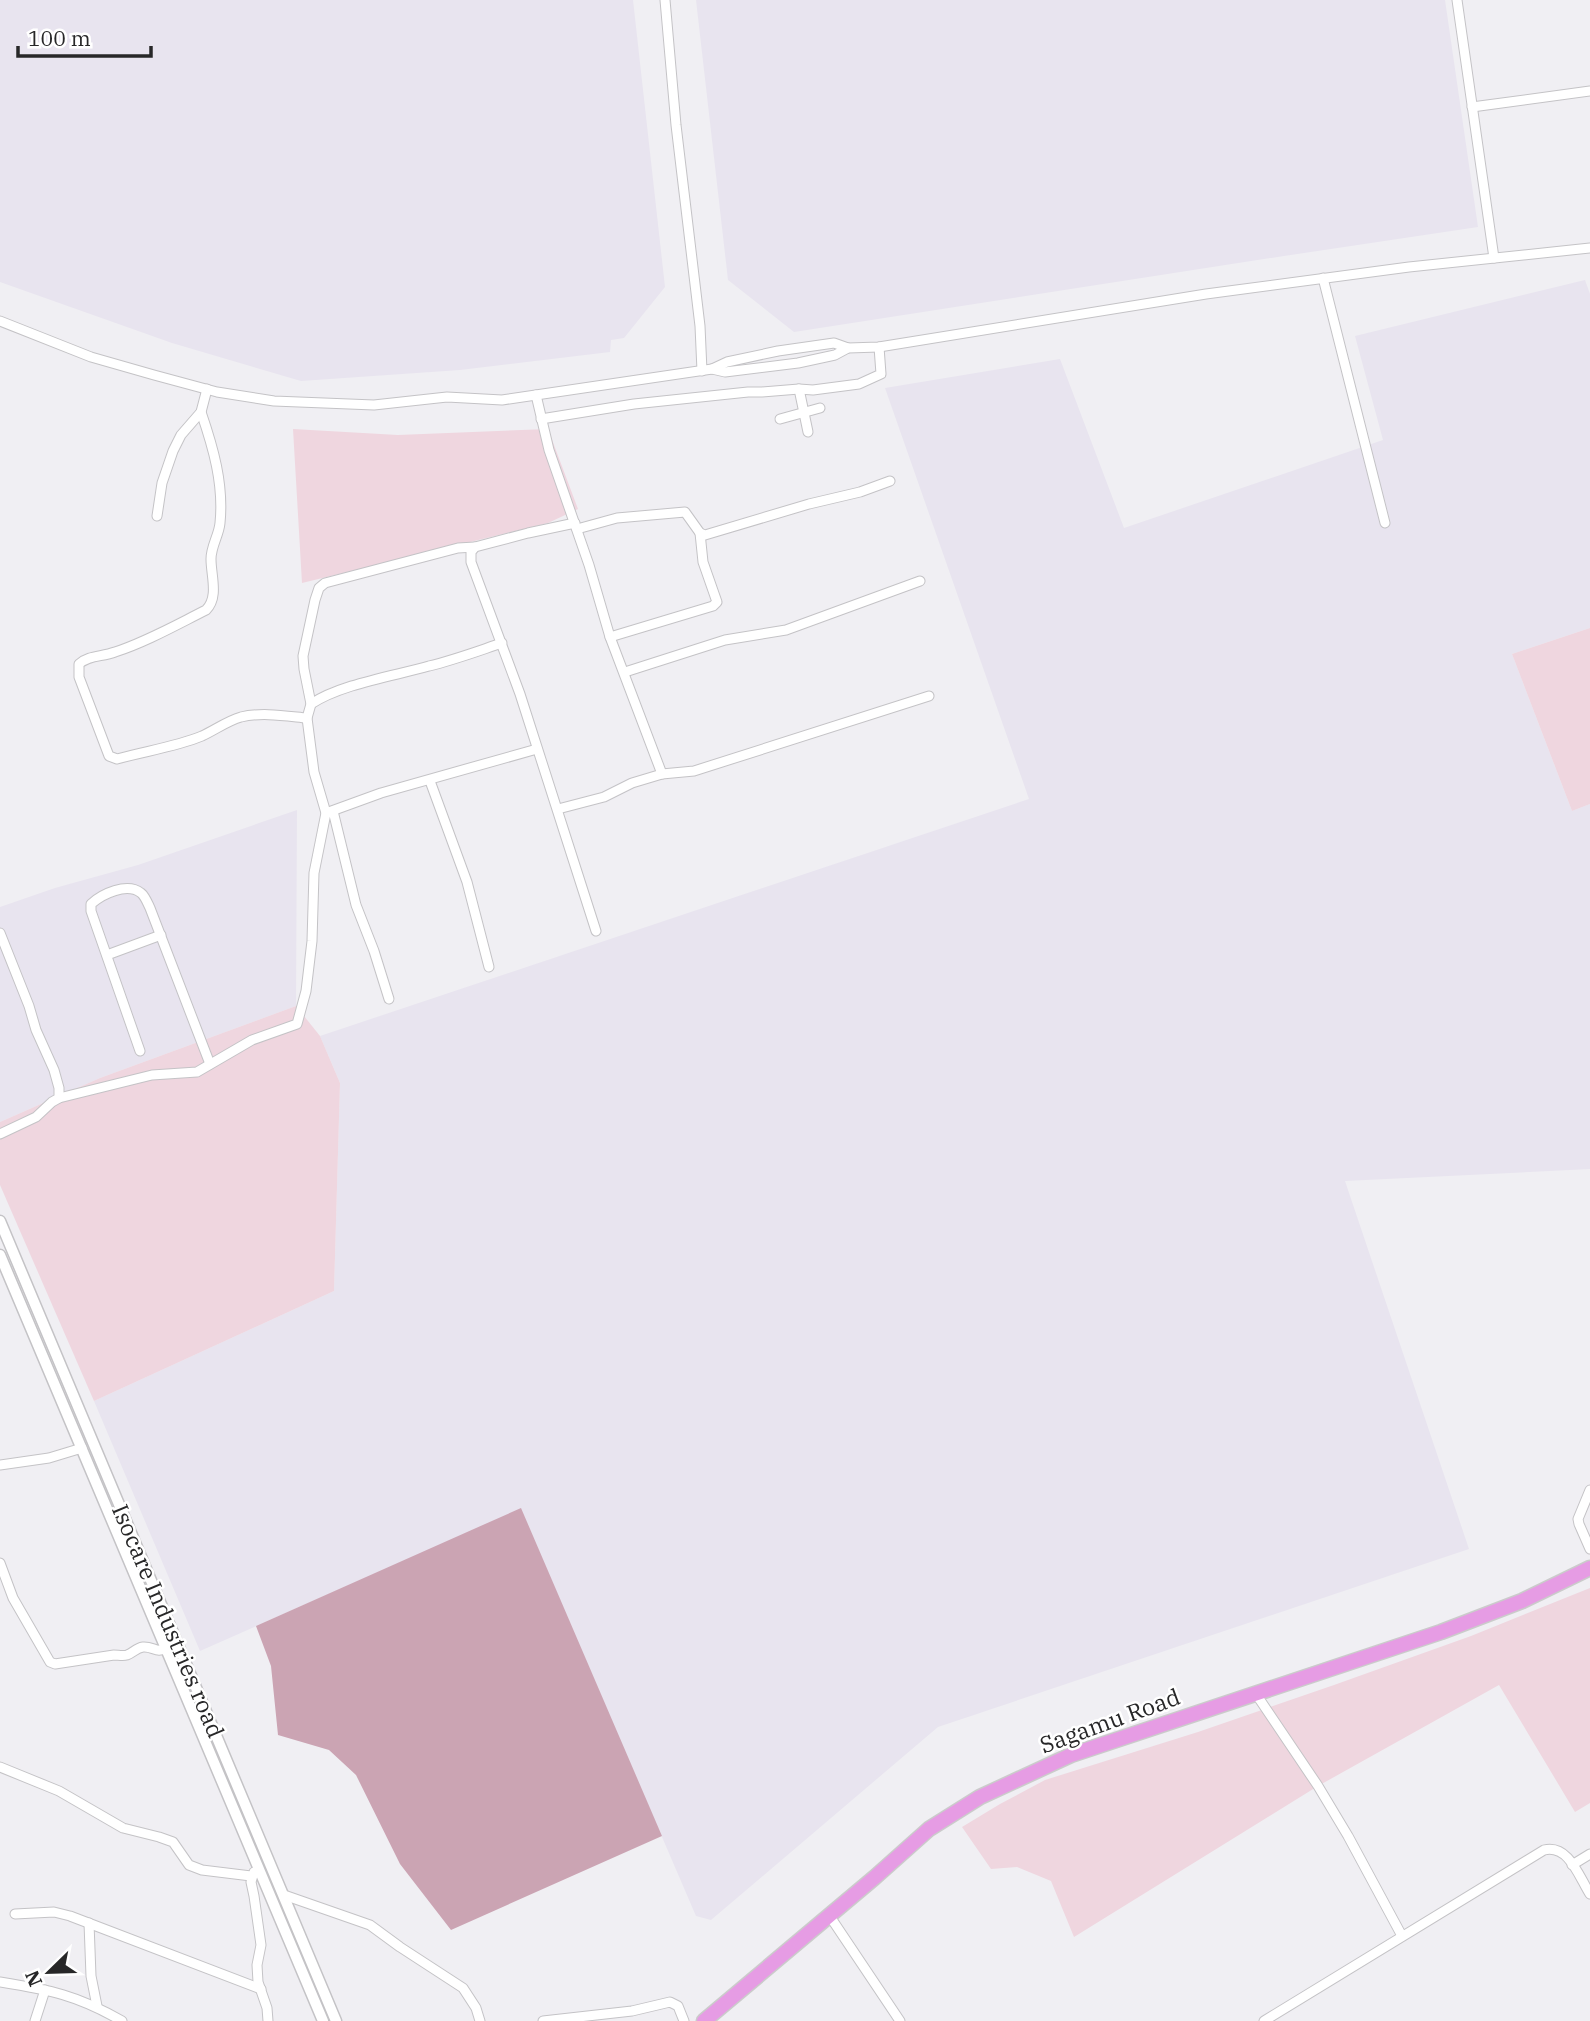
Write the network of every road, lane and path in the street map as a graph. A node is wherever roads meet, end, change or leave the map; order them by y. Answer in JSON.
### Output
{"nodes":[{"id":1,"x":665,"y":0,"type":"edge"},
{"id":2,"x":1457,"y":0,"type":"edge"},
{"id":3,"x":1590,"y":91,"type":"edge"},
{"id":4,"x":1472,"y":107,"type":"junction"},
{"id":5,"x":1590,"y":247,"type":"edge"},
{"id":6,"x":1494,"y":258,"type":"junction"},
{"id":7,"x":1323,"y":278,"type":"junction"},
{"id":8,"x":0,"y":321,"type":"edge"},
{"id":9,"x":879,"y":347,"type":"junction"},
{"id":10,"x":848,"y":348,"type":"junction"},
{"id":11,"x":707,"y":370,"type":"junction"},
{"id":12,"x":799,"y":389,"type":"junction"},
{"id":13,"x":207,"y":390,"type":"junction"},
{"id":14,"x":536,"y":395,"type":"junction"},
{"id":15,"x":820,"y":408,"type":"dead end"},
{"id":16,"x":201,"y":412,"type":"junction"},
{"id":17,"x":805,"y":414,"type":"junction"},
{"id":18,"x":541,"y":419,"type":"junction"},
{"id":19,"x":780,"y":419,"type":"dead end"},
{"id":20,"x":808,"y":432,"type":"dead end"},
{"id":21,"x":890,"y":481,"type":"dead end"},
{"id":22,"x":157,"y":516,"type":"dead end"},
{"id":23,"x":1385,"y":523,"type":"dead end"},
{"id":24,"x":576,"y":526,"type":"junction"},
{"id":25,"x":700,"y":533,"type":"junction"},
{"id":26,"x":475,"y":547,"type":"junction"},
{"id":27,"x":920,"y":581,"type":"dead end"},
{"id":28,"x":610,"y":637,"type":"junction"},
{"id":29,"x":502,"y":643,"type":"junction"},
{"id":30,"x":625,"y":672,"type":"junction"},
{"id":31,"x":929,"y":696,"type":"dead end"},
{"id":32,"x":311,"y":705,"type":"junction"},
{"id":33,"x":307,"y":718,"type":"junction"},
{"id":34,"x":537,"y":749,"type":"junction"},
{"id":35,"x":662,"y":774,"type":"junction"},
{"id":36,"x":429,"y":781,"type":"junction"},
{"id":37,"x":558,"y":809,"type":"junction"},
{"id":38,"x":330,"y":812,"type":"junction"},
{"id":39,"x":596,"y":931,"type":"dead end"},
{"id":40,"x":0,"y":933,"type":"edge"},
{"id":41,"x":161,"y":935,"type":"junction"},
{"id":42,"x":107,"y":955,"type":"junction"},
{"id":43,"x":489,"y":967,"type":"dead end"},
{"id":44,"x":389,"y":999,"type":"dead end"},
{"id":45,"x":140,"y":1051,"type":"dead end"},
{"id":46,"x":210,"y":1064,"type":"junction"},
{"id":47,"x":59,"y":1098,"type":"junction"},
{"id":48,"x":0,"y":1134,"type":"edge"},
{"id":49,"x":0,"y":1221,"type":"edge"},
{"id":50,"x":0,"y":1255,"type":"edge"},
{"id":51,"x":82,"y":1448,"type":"junction"},
{"id":52,"x":0,"y":1465,"type":"edge"},
{"id":53,"x":1590,"y":1490,"type":"edge"},
{"id":54,"x":1590,"y":1549,"type":"edge"},
{"id":55,"x":0,"y":1563,"type":"edge"},
{"id":56,"x":1589,"y":1570,"type":"edge"},
{"id":57,"x":166,"y":1648,"type":"junction"},
{"id":58,"x":190,"y":1671,"type":"junction"},
{"id":59,"x":179,"y":1677,"type":"junction"},
{"id":60,"x":1256,"y":1694,"type":"junction"},
{"id":61,"x":0,"y":1767,"type":"edge"},
{"id":62,"x":1590,"y":1854,"type":"edge"},
{"id":63,"x":1572,"y":1865,"type":"junction"},
{"id":64,"x":258,"y":1867,"type":"junction"},
{"id":65,"x":251,"y":1877,"type":"junction"},
{"id":66,"x":1590,"y":1894,"type":"edge"},
{"id":67,"x":284,"y":1895,"type":"junction"},
{"id":68,"x":15,"y":1914,"type":"dead end"},
{"id":69,"x":830,"y":1915,"type":"junction"},
{"id":70,"x":89,"y":1923,"type":"junction"},
{"id":71,"x":1402,"y":1936,"type":"junction"},
{"id":72,"x":0,"y":1982,"type":"edge"},
{"id":73,"x":261,"y":1989,"type":"junction"},
{"id":74,"x":45,"y":1990,"type":"junction"},
{"id":75,"x":97,"y":2006,"type":"junction"},
{"id":76,"x":35,"y":2021,"type":"edge"},
{"id":77,"x":122,"y":2021,"type":"edge"},
{"id":78,"x":268,"y":2021,"type":"edge"},
{"id":79,"x":323,"y":2021,"type":"edge"},
{"id":80,"x":336,"y":2021,"type":"edge"},
{"id":81,"x":480,"y":2021,"type":"edge"},
{"id":82,"x":543,"y":2021,"type":"edge"},
{"id":83,"x":684,"y":2021,"type":"edge"},
{"id":84,"x":704,"y":2021,"type":"edge"},
{"id":85,"x":900,"y":2021,"type":"edge"},
{"id":86,"x":1264,"y":2021,"type":"edge"}],
"edges":[{"from":1,"to":11,"type":"street"},
{"from":2,"to":4,"type":"street"},
{"from":3,"to":4,"type":"street"},
{"from":4,"to":6,"type":"street"},
{"from":5,"to":6,"type":"street"},
{"from":6,"to":7,"type":"street"},
{"from":7,"to":9,"type":"street"},
{"from":7,"to":23,"type":"street"},
{"from":8,"to":13,"type":"street"},
{"from":9,"to":10,"type":"street"},
{"from":9,"to":12,"type":"street"},
{"from":10,"to":11,"type":"street"},
{"from":10,"to":11,"type":"street"},
{"from":11,"to":14,"type":"street"},
{"from":12,"to":17,"type":"street"},
{"from":12,"to":18,"type":"street"},
{"from":13,"to":14,"type":"street"},
{"from":13,"to":16,"type":"street"},
{"from":14,"to":18,"type":"street"},
{"from":15,"to":17,"type":"street"},
{"from":16,"to":22,"type":"street"},
{"from":16,"to":33,"type":"street"},
{"from":17,"to":19,"type":"street"},
{"from":17,"to":20,"type":"street"},
{"from":18,"to":24,"type":"street"},
{"from":21,"to":25,"type":"street"},
{"from":24,"to":25,"type":"street"},
{"from":24,"to":26,"type":"street"},
{"from":24,"to":28,"type":"street"},
{"from":25,"to":28,"type":"street"},
{"from":26,"to":29,"type":"street"},
{"from":26,"to":32,"type":"street"},
{"from":27,"to":30,"type":"street"},
{"from":28,"to":30,"type":"street"},
{"from":29,"to":32,"type":"street"},
{"from":29,"to":34,"type":"street"},
{"from":30,"to":35,"type":"street"},
{"from":31,"to":35,"type":"street"},
{"from":32,"to":33,"type":"street"},
{"from":33,"to":38,"type":"street"},
{"from":34,"to":36,"type":"street"},
{"from":34,"to":37,"type":"street"},
{"from":35,"to":37,"type":"street"},
{"from":36,"to":38,"type":"street"},
{"from":36,"to":43,"type":"street"},
{"from":37,"to":39,"type":"street"},
{"from":38,"to":44,"type":"street"},
{"from":38,"to":46,"type":"street"},
{"from":40,"to":47,"type":"street"},
{"from":41,"to":42,"type":"street"},
{"from":41,"to":42,"type":"street"},
{"from":41,"to":46,"type":"street"},
{"from":42,"to":45,"type":"street"},
{"from":46,"to":47,"type":"street"},
{"from":47,"to":48,"type":"street"},
{"from":49,"to":58,"type":"street","name":"Isocare Industries road"},
{"from":50,"to":51,"type":"street","name":"Isocare Industries road"},
{"from":51,"to":52,"type":"street"},
{"from":51,"to":57,"type":"street","name":"Isocare Industries road"},
{"from":53,"to":54,"type":"street"},
{"from":55,"to":57,"type":"street"},
{"from":56,"to":60,"type":"highway","name":"Sagamu Road"},
{"from":57,"to":59,"type":"street","name":"Isocare Industries road"},
{"from":58,"to":59,"type":"street"},
{"from":58,"to":67,"type":"street","name":"Isocare Industries road"},
{"from":59,"to":64,"type":"street","name":"Isocare Industries road"},
{"from":60,"to":69,"type":"highway","name":"Sagamu Road"},
{"from":60,"to":71,"type":"street"},
{"from":61,"to":65,"type":"street"},
{"from":62,"to":63,"type":"street"},
{"from":63,"to":66,"type":"street"},
{"from":63,"to":71,"type":"street"},
{"from":64,"to":65,"type":"street"},
{"from":64,"to":79,"type":"street","name":"Isocare Industries road"},
{"from":65,"to":73,"type":"street"},
{"from":67,"to":80,"type":"street","name":"Isocare Industries road"},
{"from":67,"to":81,"type":"street"},
{"from":68,"to":70,"type":"street"},
{"from":69,"to":84,"type":"highway","name":"Sagamu Road"},
{"from":69,"to":85,"type":"street"},
{"from":70,"to":73,"type":"street"},
{"from":70,"to":75,"type":"street"},
{"from":71,"to":86,"type":"street"},
{"from":72,"to":74,"type":"street"},
{"from":73,"to":78,"type":"street"},
{"from":74,"to":75,"type":"street"},
{"from":74,"to":76,"type":"street"},
{"from":75,"to":77,"type":"street"},
{"from":82,"to":83,"type":"street"}]}
